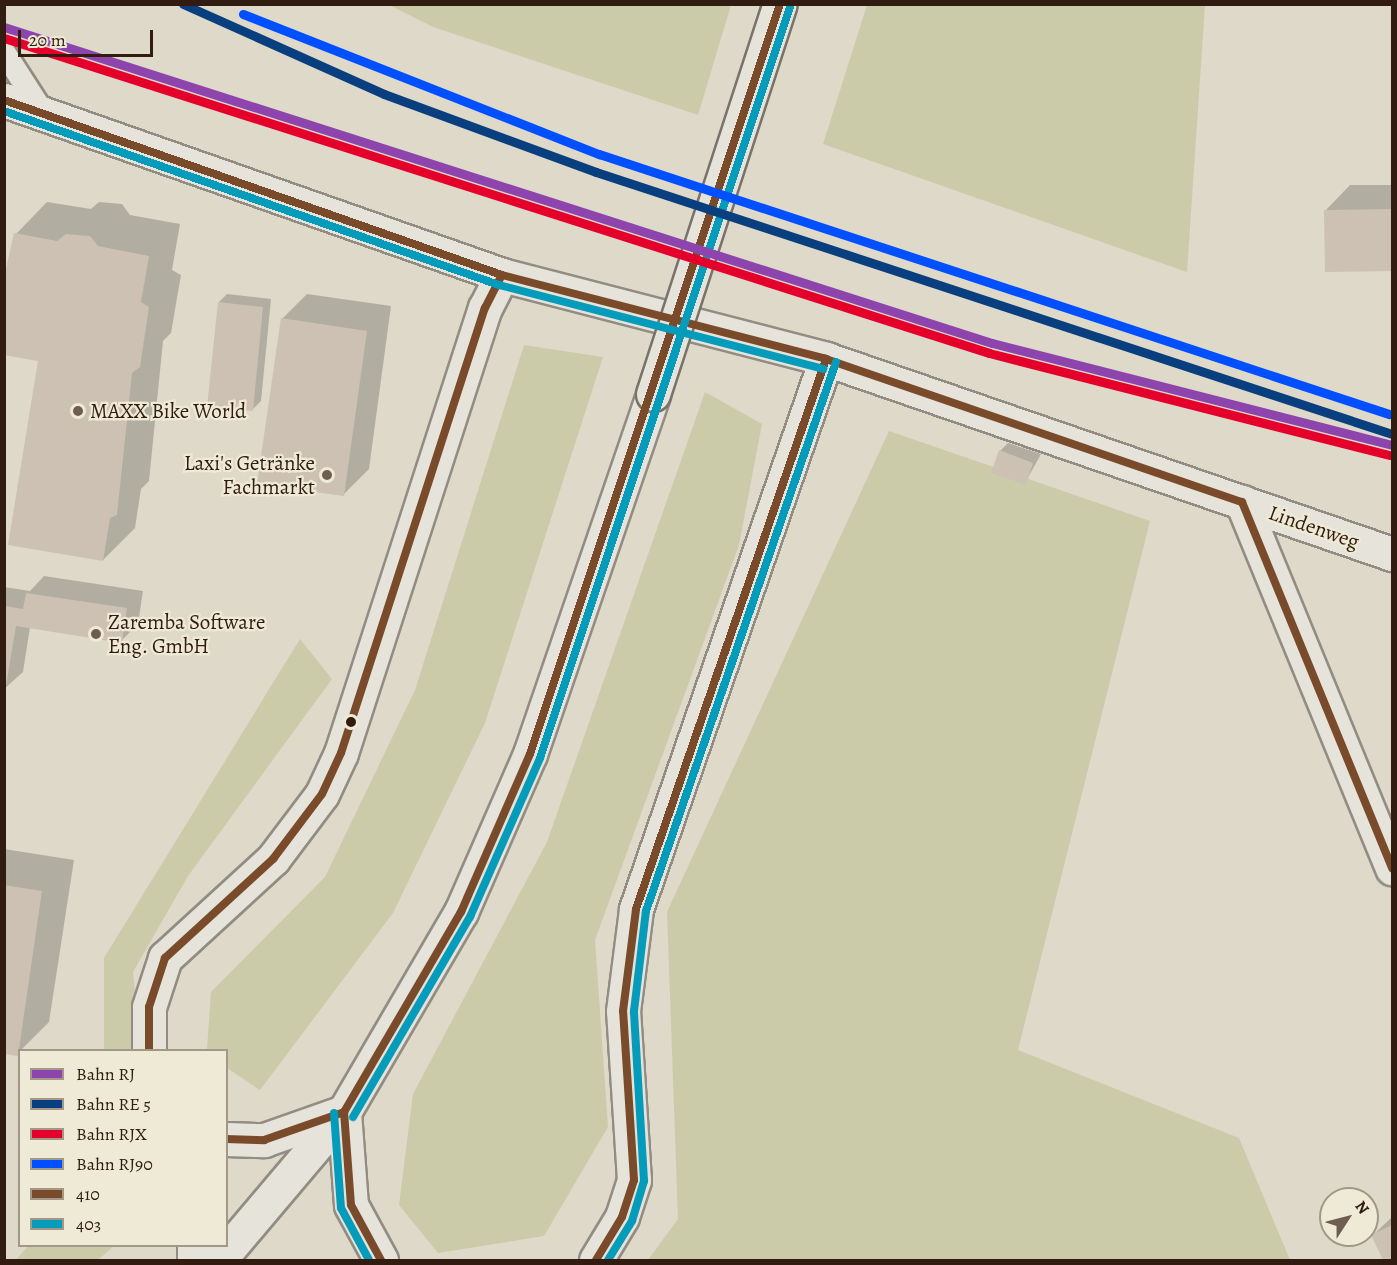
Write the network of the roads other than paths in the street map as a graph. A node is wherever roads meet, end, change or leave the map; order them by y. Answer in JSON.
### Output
{"nodes":[{"id":1,"x":780,"y":4,"type":"edge"},
{"id":2,"x":4,"y":52,"type":"edge"},
{"id":3,"x":4,"y":100,"type":"edge"},
{"id":4,"x":44,"y":114,"type":"junction"},
{"id":5,"x":502,"y":275,"type":"junction"},
{"id":6,"x":826,"y":358,"type":"junction"},
{"id":7,"x":1242,"y":502,"type":"junction"},
{"id":8,"x":1392,"y":554,"type":"edge"},
{"id":9,"x":1392,"y":868,"type":"edge"},
{"id":10,"x":149,"y":1049,"type":"edge"},
{"id":11,"x":345,"y":1112,"type":"junction"},
{"id":12,"x":228,"y":1139,"type":"edge"},
{"id":13,"x":219,"y":1260,"type":"edge"},
{"id":14,"x":381,"y":1260,"type":"edge"},
{"id":15,"x":596,"y":1260,"type":"edge"}],
"edges":[{"from":1,"to":11,"type":"main road","bridge":true},
{"from":2,"to":4,"type":"lane"},
{"from":3,"to":4,"type":"main road","name":"Lindenweg"},
{"from":4,"to":5,"type":"main road","name":"Lindenweg"},
{"from":5,"to":6,"type":"main road","name":"Lindenweg"},
{"from":5,"to":10,"type":"main road"},
{"from":6,"to":7,"type":"main road","name":"Lindenweg"},
{"from":6,"to":15,"type":"main road"},
{"from":7,"to":8,"type":"main road","name":"Lindenweg"},
{"from":7,"to":9,"type":"main road"},
{"from":11,"to":12,"type":"main road"},
{"from":11,"to":13,"type":"main road"},
{"from":11,"to":14,"type":"main road"}]}
